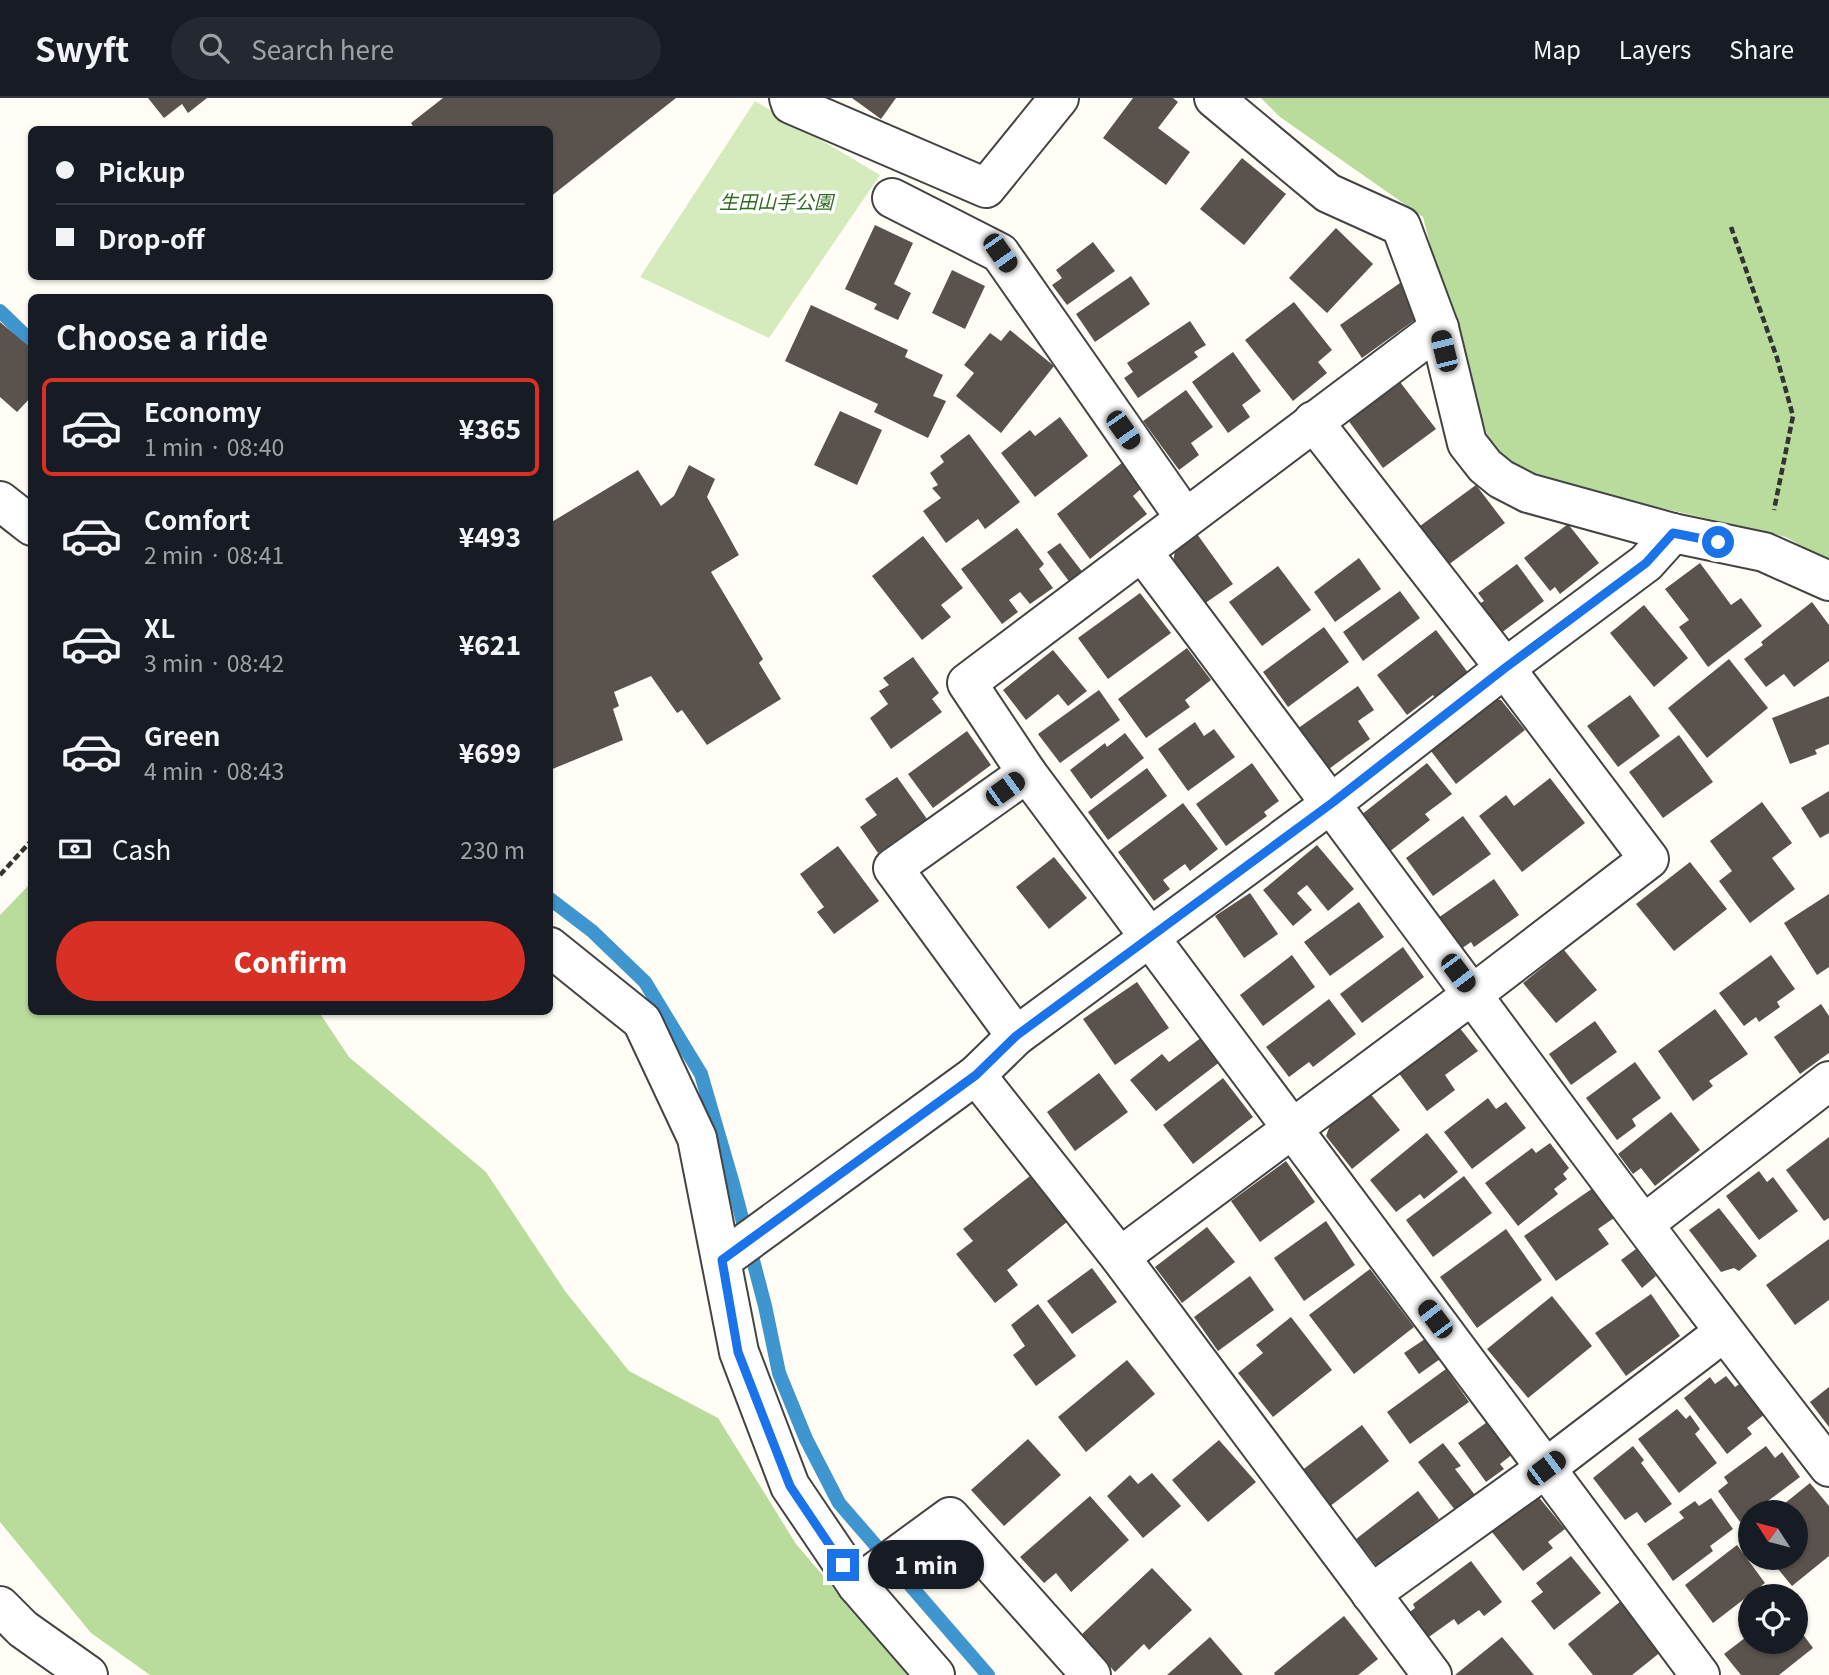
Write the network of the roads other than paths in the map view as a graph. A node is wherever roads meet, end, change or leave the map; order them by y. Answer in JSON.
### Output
{"nodes":[{"id":1,"x":789,"y":98,"type":"edge"},
{"id":2,"x":1059,"y":98,"type":"edge"},
{"id":3,"x":1214,"y":98,"type":"edge"},
{"id":4,"x":892,"y":198,"type":"dead end"},
{"id":5,"x":1439,"y":328,"type":"junction"},
{"id":6,"x":1313,"y":421,"type":"junction"},
{"id":7,"x":0,"y":500,"type":"edge"},
{"id":8,"x":1185,"y":518,"type":"junction"},
{"id":9,"x":28,"y":523,"type":"edge"},
{"id":10,"x":1673,"y":533,"type":"junction"},
{"id":11,"x":1143,"y":553,"type":"junction"},
{"id":12,"x":1829,"y":581,"type":"edge"},
{"id":13,"x":1505,"y":668,"type":"junction"},
{"id":14,"x":1027,"y":773,"type":"junction"},
{"id":15,"x":1332,"y":803,"type":"junction"},
{"id":16,"x":1150,"y":938,"type":"junction"},
{"id":17,"x":553,"y":949,"type":"edge"},
{"id":18,"x":1474,"y":994,"type":"junction"},
{"id":19,"x":1016,"y":1036,"type":"junction"},
{"id":20,"x":976,"y":1075,"type":"junction"},
{"id":21,"x":1829,"y":1082,"type":"edge"},
{"id":22,"x":1292,"y":1128,"type":"junction"},
{"id":23,"x":1644,"y":1224,"type":"junction"},
{"id":24,"x":1120,"y":1257,"type":"junction"},
{"id":25,"x":722,"y":1260,"type":"junction"},
{"id":26,"x":1724,"y":1332,"type":"junction"},
{"id":27,"x":1829,"y":1467,"type":"edge"},
{"id":28,"x":1546,"y":1468,"type":"junction"},
{"id":29,"x":857,"y":1585,"type":"junction"},
{"id":30,"x":1371,"y":1594,"type":"junction"},
{"id":31,"x":0,"y":1606,"type":"edge"},
{"id":32,"x":88,"y":1675,"type":"edge"},
{"id":33,"x":935,"y":1675,"type":"edge"},
{"id":34,"x":1091,"y":1675,"type":"edge"},
{"id":35,"x":1432,"y":1675,"type":"edge"},
{"id":36,"x":1700,"y":1675,"type":"edge"}],
"edges":[{"from":1,"to":2,"type":"street"},
{"from":3,"to":5,"type":"street"},
{"from":4,"to":8,"type":"street"},
{"from":5,"to":6,"type":"street"},
{"from":5,"to":10,"type":"street"},
{"from":6,"to":8,"type":"street"},
{"from":6,"to":13,"type":"street"},
{"from":7,"to":9,"type":"street"},
{"from":8,"to":11,"type":"street"},
{"from":10,"to":12,"type":"street"},
{"from":10,"to":13,"type":"street"},
{"from":11,"to":14,"type":"street"},
{"from":11,"to":15,"type":"street"},
{"from":13,"to":15,"type":"street"},
{"from":13,"to":18,"type":"street"},
{"from":14,"to":16,"type":"street"},
{"from":14,"to":19,"type":"street"},
{"from":15,"to":16,"type":"street"},
{"from":15,"to":18,"type":"street"},
{"from":16,"to":19,"type":"street"},
{"from":16,"to":22,"type":"street"},
{"from":17,"to":25,"type":"street"},
{"from":18,"to":22,"type":"street"},
{"from":18,"to":23,"type":"street"},
{"from":19,"to":20,"type":"street"},
{"from":20,"to":24,"type":"street"},
{"from":20,"to":25,"type":"street"},
{"from":21,"to":23,"type":"street"},
{"from":22,"to":24,"type":"street"},
{"from":22,"to":28,"type":"street"},
{"from":23,"to":26,"type":"street"},
{"from":24,"to":30,"type":"street"},
{"from":25,"to":29,"type":"street"},
{"from":26,"to":27,"type":"street"},
{"from":26,"to":28,"type":"street"},
{"from":28,"to":30,"type":"street"},
{"from":28,"to":36,"type":"street"},
{"from":29,"to":33,"type":"street"},
{"from":29,"to":34,"type":"street"},
{"from":30,"to":35,"type":"street"},
{"from":31,"to":32,"type":"street"}]}
